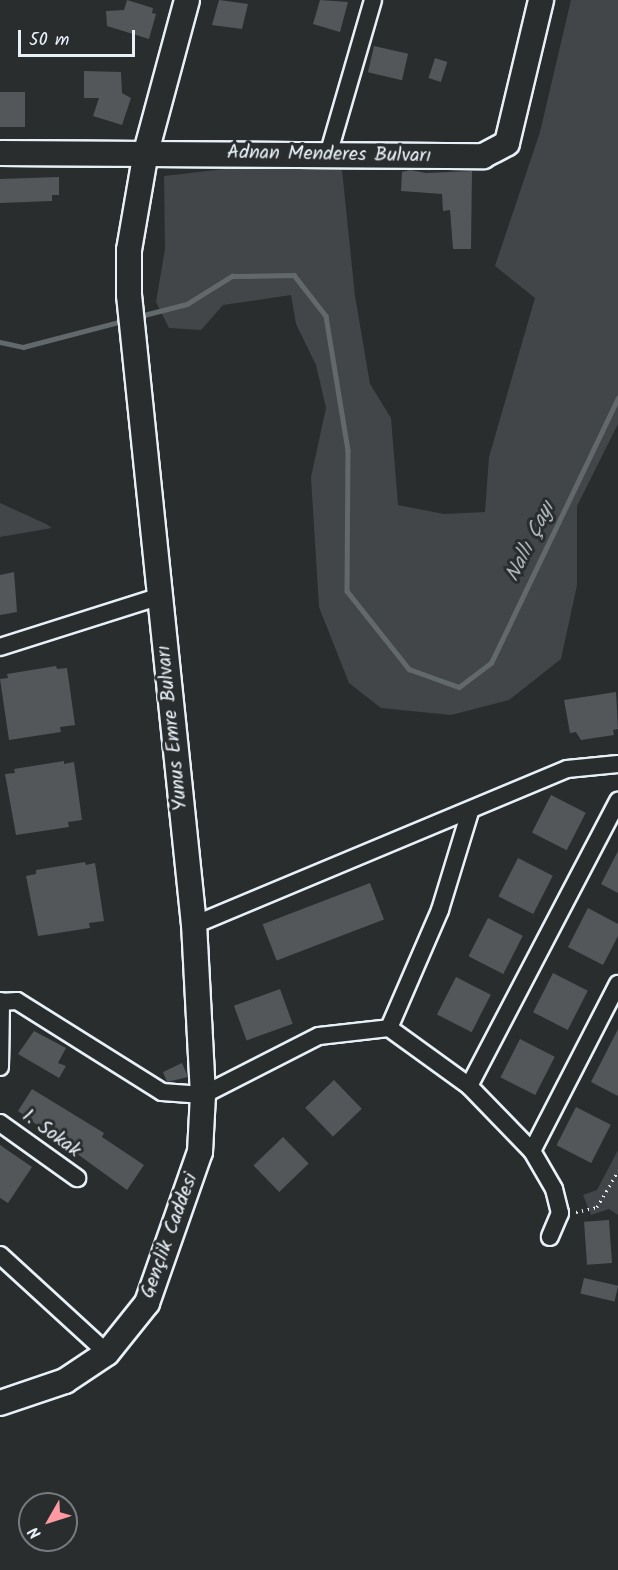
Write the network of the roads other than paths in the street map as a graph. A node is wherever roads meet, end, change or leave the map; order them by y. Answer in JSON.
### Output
{"nodes":[{"id":1,"x":187,"y":0,"type":"edge"},
{"id":2,"x":373,"y":0,"type":"edge"},
{"id":3,"x":541,"y":0,"type":"edge"},
{"id":4,"x":146,"y":152,"type":"junction"},
{"id":5,"x":0,"y":153,"type":"edge"},
{"id":6,"x":328,"y":155,"type":"junction"},
{"id":7,"x":158,"y":597,"type":"junction"},
{"id":8,"x":0,"y":647,"type":"edge"},
{"id":9,"x":618,"y":764,"type":"edge"},
{"id":10,"x":618,"y":801,"type":"edge"},
{"id":11,"x":470,"y":812,"type":"junction"},
{"id":12,"x":194,"y":925,"type":"junction"},
{"id":13,"x":618,"y":984,"type":"edge"},
{"id":14,"x":1,"y":1001,"type":"edge"},
{"id":15,"x":389,"y":1028,"type":"junction"},
{"id":16,"x":0,"y":1066,"type":"edge"},
{"id":17,"x":469,"y":1086,"type":"junction"},
{"id":18,"x":203,"y":1095,"type":"junction"},
{"id":19,"x":0,"y":1123,"type":"edge"},
{"id":20,"x":532,"y":1151,"type":"junction"},
{"id":21,"x":77,"y":1178,"type":"dead end"},
{"id":22,"x":550,"y":1237,"type":"dead end"},
{"id":23,"x":0,"y":1255,"type":"edge"},
{"id":24,"x":107,"y":1353,"type":"junction"},
{"id":25,"x":0,"y":1403,"type":"edge"}],
"edges":[{"from":1,"to":4,"type":"street"},
{"from":2,"to":6,"type":"street"},
{"from":3,"to":6,"type":"street","name":"Adnan Menderes Bulvarı"},
{"from":4,"to":5,"type":"street","name":"Adnan Menderes Bulvarı"},
{"from":4,"to":6,"type":"street","name":"Adnan Menderes Bulvarı"},
{"from":4,"to":7,"type":"street","name":"Yunus Emre Bulvarı"},
{"from":7,"to":8,"type":"street"},
{"from":7,"to":12,"type":"street","name":"Yunus Emre Bulvarı"},
{"from":9,"to":11,"type":"street"},
{"from":10,"to":17,"type":"street"},
{"from":11,"to":12,"type":"street"},
{"from":11,"to":15,"type":"street"},
{"from":12,"to":18,"type":"street","name":"Yunus Emre Bulvarı"},
{"from":13,"to":20,"type":"street"},
{"from":14,"to":16,"type":"street"},
{"from":14,"to":18,"type":"street"},
{"from":15,"to":17,"type":"street"},
{"from":15,"to":18,"type":"street"},
{"from":17,"to":20,"type":"street"},
{"from":18,"to":24,"type":"street","name":"Gençlik Caddesi"},
{"from":19,"to":21,"type":"street","name":"1. Sokak"},
{"from":20,"to":22,"type":"street"},
{"from":23,"to":24,"type":"street"},
{"from":24,"to":25,"type":"street","name":"Gençlik Caddesi"}]}
